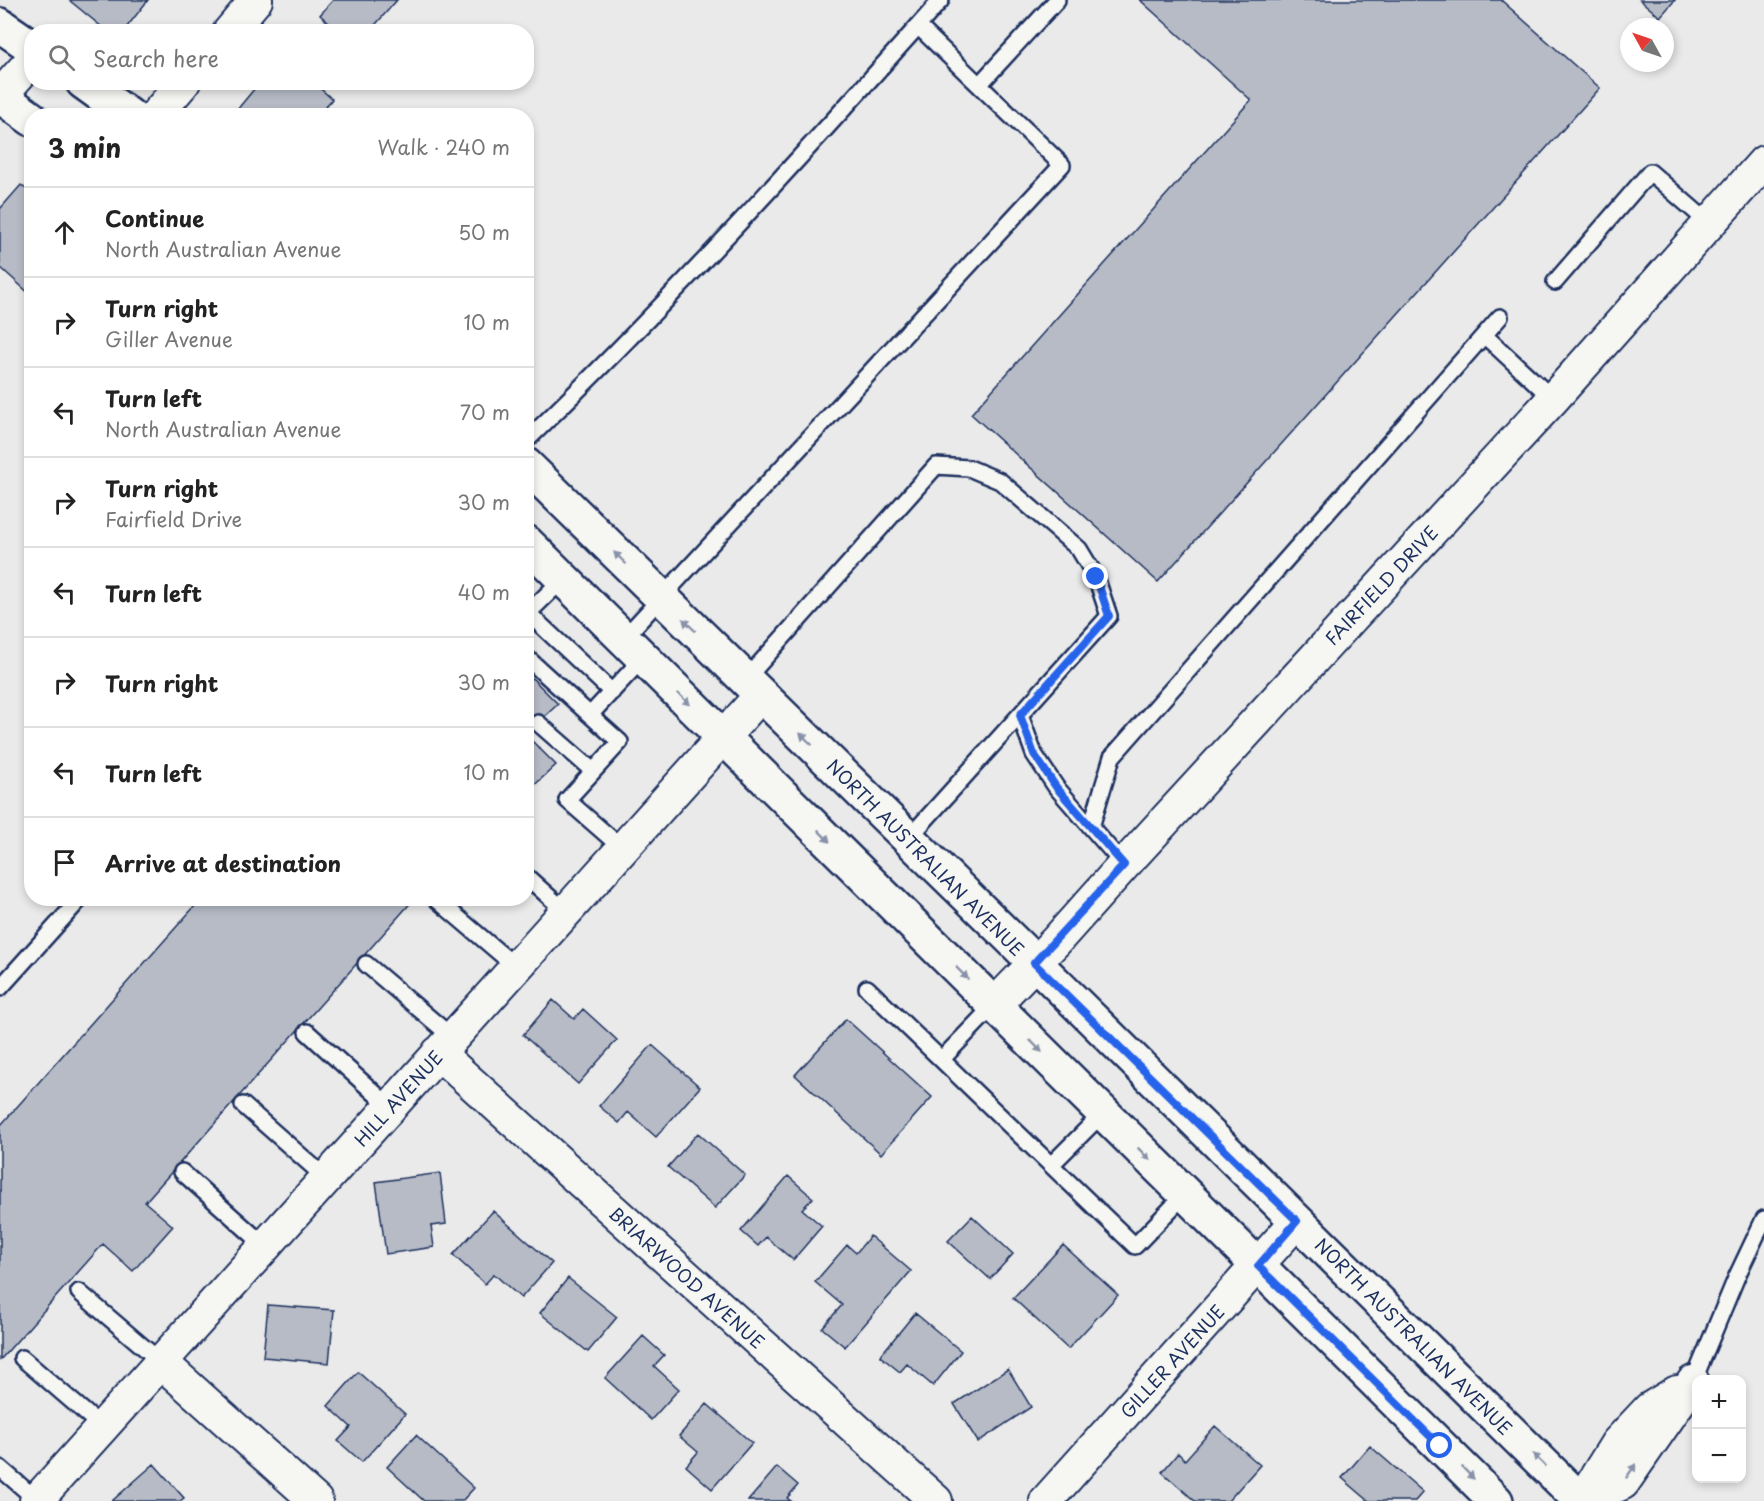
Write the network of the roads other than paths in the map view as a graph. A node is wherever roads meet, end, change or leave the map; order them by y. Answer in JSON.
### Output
{"nodes":[{"id":1,"x":256,"y":0,"type":"edge"},
{"id":2,"x":941,"y":0,"type":"edge"},
{"id":3,"x":1057,"y":0,"type":"edge"},
{"id":4,"x":236,"y":24,"type":"edge"},
{"id":5,"x":0,"y":25,"type":"edge"},
{"id":6,"x":918,"y":26,"type":"junction"},
{"id":7,"x":24,"y":42,"type":"edge"},
{"id":8,"x":24,"y":69,"type":"edge"},
{"id":9,"x":979,"y":85,"type":"junction"},
{"id":10,"x":93,"y":90,"type":"edge"},
{"id":11,"x":177,"y":90,"type":"edge"},
{"id":12,"x":0,"y":96,"type":"edge"},
{"id":13,"x":119,"y":108,"type":"edge"},
{"id":14,"x":162,"y":108,"type":"edge"},
{"id":15,"x":24,"y":113,"type":"edge"},
{"id":16,"x":1760,"y":174,"type":"edge"},
{"id":17,"x":1710,"y":224,"type":"junction"},
{"id":18,"x":1555,"y":282,"type":"dead end"},
{"id":19,"x":1500,"y":317,"type":"dead end"},
{"id":20,"x":1484,"y":335,"type":"junction"},
{"id":21,"x":1553,"y":399,"type":"junction"},
{"id":22,"x":534,"y":433,"type":"edge"},
{"id":23,"x":534,"y":473,"type":"edge"},
{"id":24,"x":534,"y":550,"type":"edge"},
{"id":25,"x":563,"y":579,"type":"junction"},
{"id":26,"x":662,"y":599,"type":"junction"},
{"id":27,"x":534,"y":607,"type":"edge"},
{"id":28,"x":534,"y":620,"type":"edge"},
{"id":29,"x":633,"y":648,"type":"junction"},
{"id":30,"x":534,"y":664,"type":"edge"},
{"id":31,"x":753,"y":688,"type":"junction"},
{"id":32,"x":612,"y":692,"type":"junction"},
{"id":33,"x":590,"y":715,"type":"junction"},
{"id":34,"x":1020,"y":715,"type":"junction"},
{"id":35,"x":538,"y":723,"type":"dead end"},
{"id":36,"x":724,"y":738,"type":"junction"},
{"id":37,"x":593,"y":771,"type":"junction"},
{"id":38,"x":1091,"y":828,"type":"junction"},
{"id":39,"x":908,"y":838,"type":"junction"},
{"id":40,"x":623,"y":849,"type":"junction"},
{"id":41,"x":1124,"y":865,"type":"junction"},
{"id":42,"x":534,"y":883,"type":"edge"},
{"id":43,"x":74,"y":906,"type":"edge"},
{"id":44,"x":444,"y":906,"type":"edge"},
{"id":45,"x":566,"y":912,"type":"junction"},
{"id":46,"x":1034,"y":963,"type":"junction"},
{"id":47,"x":366,"y":964,"type":"dead end"},
{"id":48,"x":516,"y":967,"type":"junction"},
{"id":49,"x":0,"y":988,"type":"edge"},
{"id":50,"x":867,"y":988,"type":"dead end"},
{"id":51,"x":994,"y":1005,"type":"junction"},
{"id":52,"x":307,"y":1032,"type":"dead end"},
{"id":53,"x":445,"y":1045,"type":"junction"},
{"id":54,"x":942,"y":1059,"type":"junction"},
{"id":55,"x":243,"y":1105,"type":"dead end"},
{"id":56,"x":390,"y":1107,"type":"junction"},
{"id":57,"x":1103,"y":1113,"type":"junction"},
{"id":58,"x":1051,"y":1165,"type":"junction"},
{"id":59,"x":182,"y":1173,"type":"dead end"},
{"id":60,"x":326,"y":1178,"type":"junction"},
{"id":61,"x":1185,"y":1194,"type":"junction"},
{"id":62,"x":1764,"y":1219,"type":"edge"},
{"id":63,"x":1297,"y":1221,"type":"junction"},
{"id":64,"x":264,"y":1246,"type":"junction"},
{"id":65,"x":1258,"y":1266,"type":"junction"},
{"id":66,"x":79,"y":1292,"type":"dead end"},
{"id":67,"x":22,"y":1358,"type":"dead end"},
{"id":68,"x":161,"y":1362,"type":"junction"},
{"id":69,"x":1697,"y":1375,"type":"edge"},
{"id":70,"x":1692,"y":1384,"type":"edge"},
{"id":71,"x":102,"y":1427,"type":"junction"},
{"id":72,"x":0,"y":1467,"type":"edge"},
{"id":73,"x":36,"y":1501,"type":"edge"},
{"id":74,"x":316,"y":1501,"type":"edge"},
{"id":75,"x":936,"y":1501,"type":"edge"},
{"id":76,"x":1046,"y":1501,"type":"edge"},
{"id":77,"x":1496,"y":1501,"type":"edge"},
{"id":78,"x":1581,"y":1501,"type":"edge"}],
"edges":[{"from":1,"to":4,"type":"street"},
{"from":2,"to":6,"type":"lane"},
{"from":3,"to":9,"type":"lane"},
{"from":5,"to":7,"type":"main road"},
{"from":6,"to":9,"type":"lane"},
{"from":6,"to":22,"type":"lane"},
{"from":8,"to":12,"type":"street"},
{"from":9,"to":26,"type":"lane"},
{"from":10,"to":13,"type":"main road"},
{"from":11,"to":14,"type":"street"},
{"from":12,"to":15,"type":"main road"},
{"from":16,"to":17,"type":"street","name":"FAIRFIELD DRIVE"},
{"from":17,"to":18,"type":"lane"},
{"from":17,"to":21,"type":"street","name":"FAIRFIELD DRIVE"},
{"from":19,"to":20,"type":"lane"},
{"from":20,"to":21,"type":"lane"},
{"from":20,"to":38,"type":"lane"},
{"from":21,"to":41,"type":"street","name":"FAIRFIELD DRIVE"},
{"from":26,"to":23,"type":"main road","name":"NORTH AUSTRALIAN AVENUE","one_way":true},
{"from":24,"to":25,"type":"main road"},
{"from":25,"to":27,"type":"lane"},
{"from":25,"to":29,"type":"main road"},
{"from":26,"to":29,"type":"lane"},
{"from":31,"to":26,"type":"main road","name":"NORTH AUSTRALIAN AVENUE","one_way":true},
{"from":28,"to":32,"type":"lane"},
{"from":29,"to":32,"type":"lane"},
{"from":29,"to":36,"type":"main road","one_way":true},
{"from":30,"to":33,"type":"lane"},
{"from":31,"to":34,"type":"lane"},
{"from":31,"to":36,"type":"street","name":"HILL AVENUE"},
{"from":39,"to":31,"type":"main road","name":"NORTH AUSTRALIAN AVENUE","one_way":true},
{"from":32,"to":33,"type":"lane"},
{"from":33,"to":37,"type":"lane"},
{"from":34,"to":38,"type":"lane"},
{"from":34,"to":39,"type":"lane"},
{"from":35,"to":37,"type":"lane"},
{"from":36,"to":40,"type":"street","name":"HILL AVENUE"},
{"from":36,"to":51,"type":"main road","one_way":true},
{"from":37,"to":40,"type":"lane"},
{"from":38,"to":41,"type":"lane"},
{"from":39,"to":46,"type":"main road","name":"NORTH AUSTRALIAN AVENUE"},
{"from":40,"to":45,"type":"street","name":"HILL AVENUE"},
{"from":41,"to":46,"type":"street","name":"FAIRFIELD DRIVE"},
{"from":42,"to":45,"type":"lane"},
{"from":43,"to":49,"type":"lane"},
{"from":44,"to":48,"type":"lane"},
{"from":45,"to":48,"type":"street","name":"HILL AVENUE"},
{"from":46,"to":51,"type":"street","name":"FAIRFIELD DRIVE"},
{"from":46,"to":63,"type":"main road","name":"NORTH AUSTRALIAN AVENUE"},
{"from":47,"to":53,"type":"lane"},
{"from":48,"to":53,"type":"street","name":"HILL AVENUE"},
{"from":50,"to":54,"type":"lane"},
{"from":51,"to":54,"type":"lane"},
{"from":51,"to":57,"type":"main road","one_way":true},
{"from":52,"to":56,"type":"lane"},
{"from":53,"to":56,"type":"street","name":"HILL AVENUE"},
{"from":53,"to":75,"type":"street","name":"BRIARWOOD AVENUE"},
{"from":54,"to":58,"type":"lane"},
{"from":55,"to":60,"type":"lane"},
{"from":56,"to":60,"type":"street","name":"HILL AVENUE"},
{"from":57,"to":58,"type":"lane"},
{"from":57,"to":61,"type":"main road","one_way":true},
{"from":58,"to":61,"type":"lane"},
{"from":59,"to":64,"type":"lane"},
{"from":60,"to":64,"type":"street","name":"HILL AVENUE"},
{"from":61,"to":65,"type":"main road"},
{"from":62,"to":69,"type":"lane"},
{"from":63,"to":65,"type":"street","name":"GILLER AVENUE"},
{"from":78,"to":63,"type":"main road","name":"NORTH AUSTRALIAN AVENUE","one_way":true},
{"from":64,"to":68,"type":"street","name":"HILL AVENUE"},
{"from":65,"to":76,"type":"street","name":"GILLER AVENUE"},
{"from":65,"to":77,"type":"main road","one_way":true},
{"from":66,"to":68,"type":"lane"},
{"from":67,"to":71,"type":"lane"},
{"from":68,"to":71,"type":"street","name":"HILL AVENUE"},
{"from":68,"to":74,"type":"street"},
{"from":70,"to":78,"type":"street"},
{"from":71,"to":73,"type":"street","name":"HILL AVENUE"},
{"from":72,"to":73,"type":"lane"}]}
